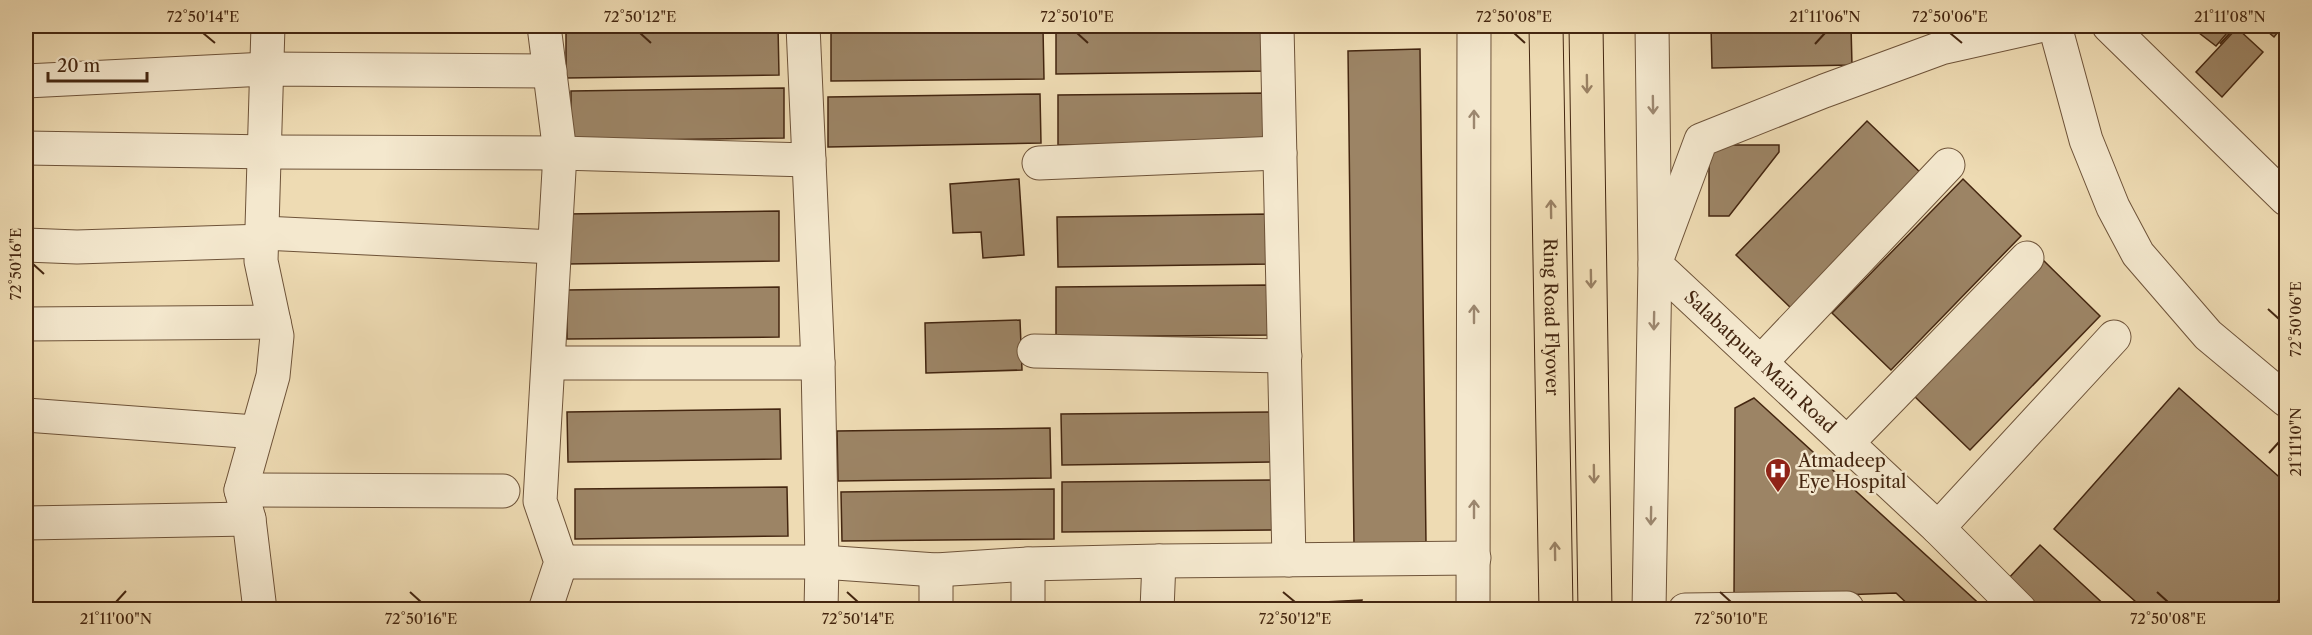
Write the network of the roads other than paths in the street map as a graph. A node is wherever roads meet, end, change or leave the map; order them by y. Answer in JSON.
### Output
{"nodes":[{"id":1,"x":268,"y":26,"type":"edge"},
{"id":2,"x":544,"y":26,"type":"edge"},
{"id":3,"x":803,"y":26,"type":"edge"},
{"id":4,"x":1277,"y":26,"type":"edge"},
{"id":5,"x":1474,"y":26,"type":"edge"},
{"id":6,"x":1546,"y":26,"type":"edge"},
{"id":7,"x":1586,"y":26,"type":"edge"},
{"id":8,"x":1652,"y":26,"type":"edge"},
{"id":9,"x":2039,"y":26,"type":"edge"},
{"id":10,"x":2055,"y":26,"type":"edge"},
{"id":11,"x":2109,"y":26,"type":"edge"},
{"id":12,"x":267,"y":69,"type":"junction"},
{"id":13,"x":549,"y":71,"type":"junction"},
{"id":14,"x":26,"y":81,"type":"edge"},
{"id":15,"x":26,"y":148,"type":"edge"},
{"id":16,"x":265,"y":152,"type":"junction"},
{"id":17,"x":560,"y":153,"type":"junction"},
{"id":18,"x":1280,"y":153,"type":"junction"},
{"id":19,"x":809,"y":160,"type":"junction"},
{"id":20,"x":1039,"y":164,"type":"dead end"},
{"id":21,"x":1948,"y":165,"type":"dead end"},
{"id":22,"x":2286,"y":199,"type":"edge"},
{"id":23,"x":262,"y":237,"type":"junction"},
{"id":24,"x":26,"y":245,"type":"edge"},
{"id":25,"x":554,"y":247,"type":"junction"},
{"id":26,"x":2027,"y":258,"type":"dead end"},
{"id":27,"x":1655,"y":264,"type":"junction"},
{"id":28,"x":274,"y":322,"type":"junction"},
{"id":29,"x":26,"y":324,"type":"edge"},
{"id":30,"x":2114,"y":337,"type":"dead end"},
{"id":31,"x":1034,"y":351,"type":"dead end"},
{"id":32,"x":1285,"y":356,"type":"junction"},
{"id":33,"x":1761,"y":362,"type":"junction"},
{"id":34,"x":549,"y":363,"type":"junction"},
{"id":35,"x":818,"y":363,"type":"junction"},
{"id":36,"x":2286,"y":400,"type":"edge"},
{"id":37,"x":26,"y":415,"type":"edge"},
{"id":38,"x":257,"y":432,"type":"junction"},
{"id":39,"x":1847,"y":443,"type":"junction"},
{"id":40,"x":503,"y":491,"type":"dead end"},
{"id":41,"x":245,"y":504,"type":"junction"},
{"id":42,"x":26,"y":523,"type":"edge"},
{"id":43,"x":1938,"y":528,"type":"junction"},
{"id":44,"x":1474,"y":558,"type":"junction"},
{"id":45,"x":1289,"y":560,"type":"junction"},
{"id":46,"x":1159,"y":561,"type":"junction"},
{"id":47,"x":561,"y":562,"type":"junction"},
{"id":48,"x":822,"y":562,"type":"junction"},
{"id":49,"x":1028,"y":564,"type":"junction"},
{"id":50,"x":936,"y":570,"type":"junction"},
{"id":51,"x":1847,"y":608,"type":"dead end"},
{"id":52,"x":260,"y":609,"type":"edge"},
{"id":53,"x":545,"y":609,"type":"edge"},
{"id":54,"x":821,"y":609,"type":"edge"},
{"id":55,"x":936,"y":609,"type":"edge"},
{"id":56,"x":1028,"y":609,"type":"edge"},
{"id":57,"x":1157,"y":609,"type":"edge"},
{"id":58,"x":1473,"y":609,"type":"edge"},
{"id":59,"x":1556,"y":609,"type":"edge"},
{"id":60,"x":1595,"y":609,"type":"edge"},
{"id":61,"x":1649,"y":609,"type":"edge"},
{"id":62,"x":1685,"y":609,"type":"edge"},
{"id":63,"x":2020,"y":609,"type":"edge"}],
"edges":[{"from":1,"to":12,"type":"street"},
{"from":2,"to":13,"type":"street"},
{"from":3,"to":19,"type":"street"},
{"from":4,"to":18,"type":"street"},
{"from":44,"to":5,"type":"street","one_way":true},
{"from":59,"to":6,"type":"highway","name":"Ring Road Flyover","one_way":true},
{"from":7,"to":60,"type":"highway","one_way":true},
{"from":8,"to":27,"type":"street","one_way":true},
{"from":9,"to":27,"type":"street"},
{"from":10,"to":36,"type":"street"},
{"from":11,"to":22,"type":"street"},
{"from":12,"to":13,"type":"street"},
{"from":12,"to":14,"type":"street"},
{"from":12,"to":16,"type":"street"},
{"from":13,"to":17,"type":"street"},
{"from":15,"to":16,"type":"street"},
{"from":16,"to":17,"type":"street"},
{"from":16,"to":23,"type":"street"},
{"from":17,"to":19,"type":"street"},
{"from":17,"to":25,"type":"street"},
{"from":18,"to":20,"type":"street"},
{"from":18,"to":32,"type":"street"},
{"from":19,"to":35,"type":"street"},
{"from":21,"to":33,"type":"street"},
{"from":23,"to":24,"type":"street"},
{"from":23,"to":25,"type":"street"},
{"from":23,"to":28,"type":"street"},
{"from":25,"to":34,"type":"street"},
{"from":26,"to":39,"type":"street"},
{"from":27,"to":33,"type":"street","name":"Salabatpura Main Road"},
{"from":27,"to":61,"type":"street","one_way":true},
{"from":28,"to":29,"type":"street"},
{"from":28,"to":38,"type":"street"},
{"from":30,"to":43,"type":"street"},
{"from":31,"to":32,"type":"street"},
{"from":32,"to":45,"type":"street"},
{"from":33,"to":39,"type":"street","name":"Salabatpura Main Road"},
{"from":34,"to":35,"type":"street"},
{"from":34,"to":47,"type":"street"},
{"from":35,"to":48,"type":"street"},
{"from":37,"to":38,"type":"street"},
{"from":38,"to":41,"type":"street"},
{"from":39,"to":43,"type":"street","name":"Salabatpura Main Road"},
{"from":40,"to":41,"type":"street"},
{"from":41,"to":42,"type":"street"},
{"from":41,"to":52,"type":"street"},
{"from":43,"to":63,"type":"street","name":"Salabatpura Main Road"},
{"from":44,"to":45,"type":"street"},
{"from":44,"to":58,"type":"street"},
{"from":45,"to":46,"type":"street"},
{"from":46,"to":49,"type":"street"},
{"from":46,"to":57,"type":"street"},
{"from":47,"to":48,"type":"street"},
{"from":47,"to":53,"type":"street"},
{"from":48,"to":50,"type":"street"},
{"from":48,"to":54,"type":"street"},
{"from":49,"to":50,"type":"street"},
{"from":49,"to":56,"type":"street"},
{"from":50,"to":55,"type":"street"},
{"from":51,"to":62,"type":"street"}]}
